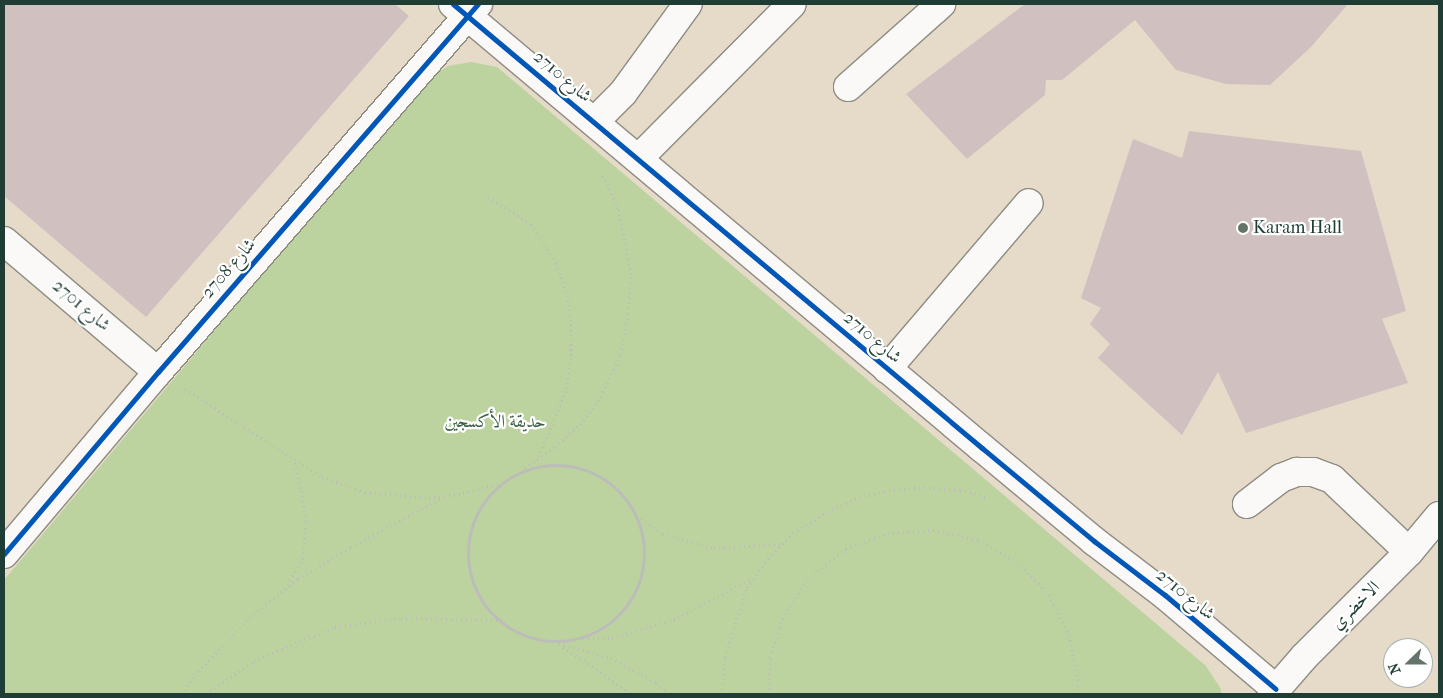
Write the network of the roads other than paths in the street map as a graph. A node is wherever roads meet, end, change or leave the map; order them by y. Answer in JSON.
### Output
{"nodes":[{"id":1,"x":688,"y":4,"type":"edge"},
{"id":2,"x":792,"y":4,"type":"edge"},
{"id":3,"x":941,"y":4,"type":"edge"},
{"id":4,"x":466,"y":8,"type":"edge"},
{"id":5,"x":848,"y":87,"type":"dead end"},
{"id":6,"x":594,"y":122,"type":"junction"},
{"id":7,"x":638,"y":159,"type":"junction"},
{"id":8,"x":1029,"y":203,"type":"dead end"},
{"id":9,"x":4,"y":241,"type":"edge"},
{"id":10,"x":887,"y":369,"type":"junction"},
{"id":11,"x":158,"y":372,"type":"junction"},
{"id":12,"x":1247,"y":504,"type":"dead end"},
{"id":13,"x":1439,"y":516,"type":"edge"},
{"id":14,"x":1409,"y":552,"type":"junction"},
{"id":15,"x":4,"y":554,"type":"edge"},
{"id":16,"x":1274,"y":692,"type":"edge"}],
"edges":[{"from":1,"to":6,"type":"street"},
{"from":2,"to":7,"type":"street"},
{"from":3,"to":5,"type":"street"},
{"from":4,"to":6,"type":"street","name":"شارع 2710"},
{"from":4,"to":11,"type":"street","name":"شارع 2708"},
{"from":6,"to":7,"type":"street","name":"شارع 2710"},
{"from":7,"to":10,"type":"street","name":"شارع 2710"},
{"from":8,"to":10,"type":"street"},
{"from":9,"to":11,"type":"street","name":"شارع 2701"},
{"from":10,"to":16,"type":"street","name":"شارع 2710"},
{"from":11,"to":15,"type":"street","name":"شارع 2708"},
{"from":12,"to":14,"type":"street"},
{"from":13,"to":14,"type":"street","name":"الاخضري"},
{"from":14,"to":16,"type":"street","name":"الاخضري"}]}
